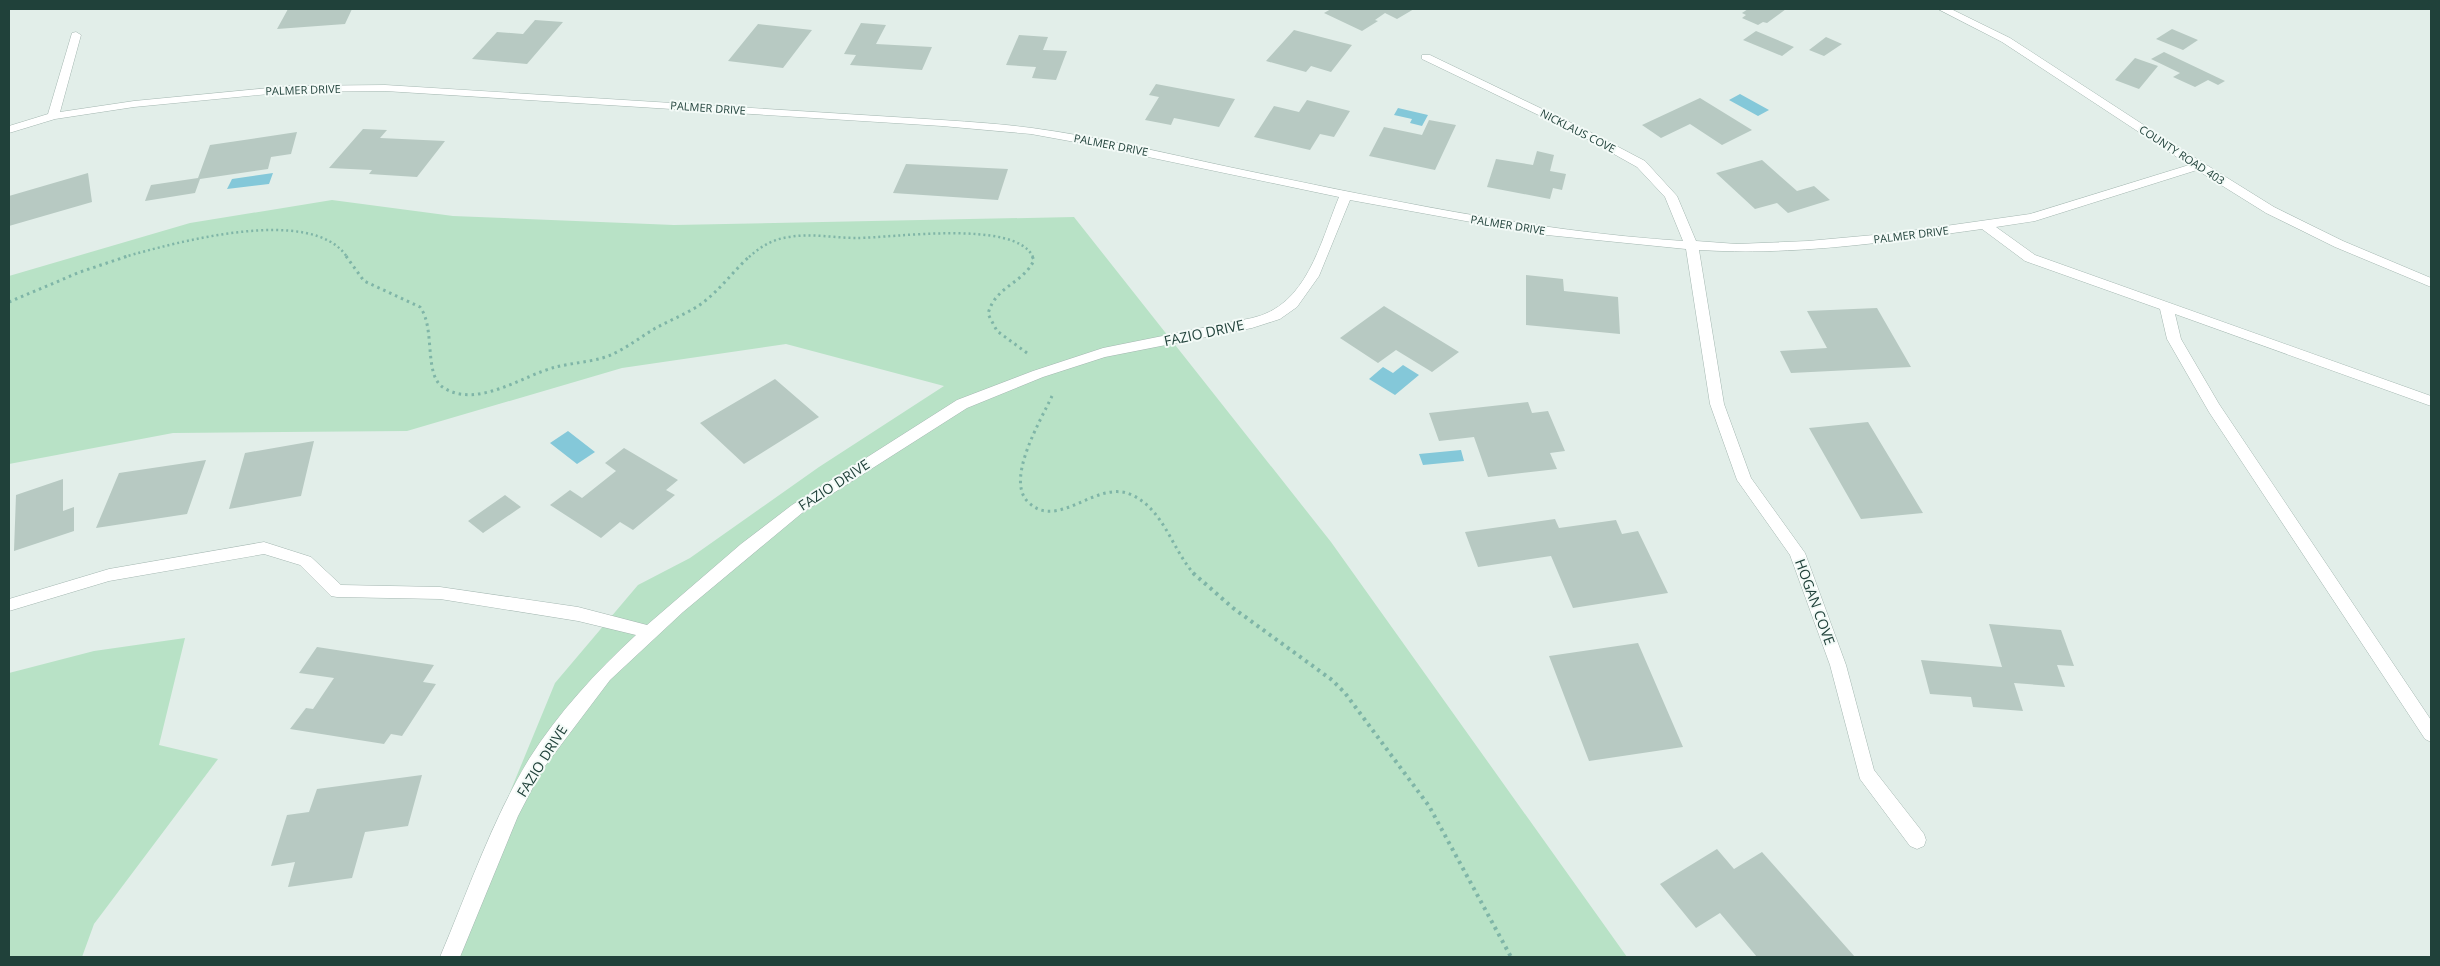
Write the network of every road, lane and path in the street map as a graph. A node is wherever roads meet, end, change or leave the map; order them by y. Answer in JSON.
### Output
{"nodes":[{"id":1,"x":1943,"y":9,"type":"edge"},
{"id":2,"x":76,"y":35,"type":"dead end"},
{"id":3,"x":1426,"y":56,"type":"dead end"},
{"id":4,"x":53,"y":116,"type":"junction"},
{"id":5,"x":9,"y":130,"type":"edge"},
{"id":6,"x":2200,"y":165,"type":"junction"},
{"id":7,"x":1346,"y":194,"type":"junction"},
{"id":8,"x":1985,"y":225,"type":"junction"},
{"id":9,"x":1692,"y":246,"type":"junction"},
{"id":10,"x":2431,"y":283,"type":"edge"},
{"id":11,"x":9,"y":302,"type":"edge"},
{"id":12,"x":2166,"y":306,"type":"junction"},
{"id":13,"x":1027,"y":353,"type":"dead end"},
{"id":14,"x":1052,"y":396,"type":"dead end"},
{"id":15,"x":2431,"y":401,"type":"edge"},
{"id":16,"x":9,"y":605,"type":"edge"},
{"id":17,"x":650,"y":632,"type":"junction"},
{"id":18,"x":2431,"y":734,"type":"edge"},
{"id":19,"x":1917,"y":840,"type":"dead end"},
{"id":20,"x":450,"y":957,"type":"edge"},
{"id":21,"x":1511,"y":957,"type":"edge"}],
"edges":[{"from":1,"to":6,"type":"street","name":"COUNTY ROAD 403"},
{"from":2,"to":4,"type":"street"},
{"from":3,"to":9,"type":"street","name":"NICKLAUS COVE"},
{"from":4,"to":5,"type":"street","name":"PALMER DRIVE"},
{"from":4,"to":7,"type":"street","name":"PALMER DRIVE"},
{"from":6,"to":8,"type":"street","name":"PALMER DRIVE"},
{"from":6,"to":10,"type":"street","name":"COUNTY ROAD 403"},
{"from":7,"to":9,"type":"street","name":"PALMER DRIVE"},
{"from":7,"to":17,"type":"street","name":"FAZIO DRIVE"},
{"from":8,"to":9,"type":"street","name":"PALMER DRIVE"},
{"from":8,"to":12,"type":"street"},
{"from":9,"to":19,"type":"street","name":"HOGAN COVE"},
{"from":11,"to":13,"type":"path"},
{"from":12,"to":15,"type":"street"},
{"from":12,"to":18,"type":"street"},
{"from":14,"to":21,"type":"path"},
{"from":16,"to":17,"type":"street"},
{"from":17,"to":20,"type":"street","name":"FAZIO DRIVE"}]}
